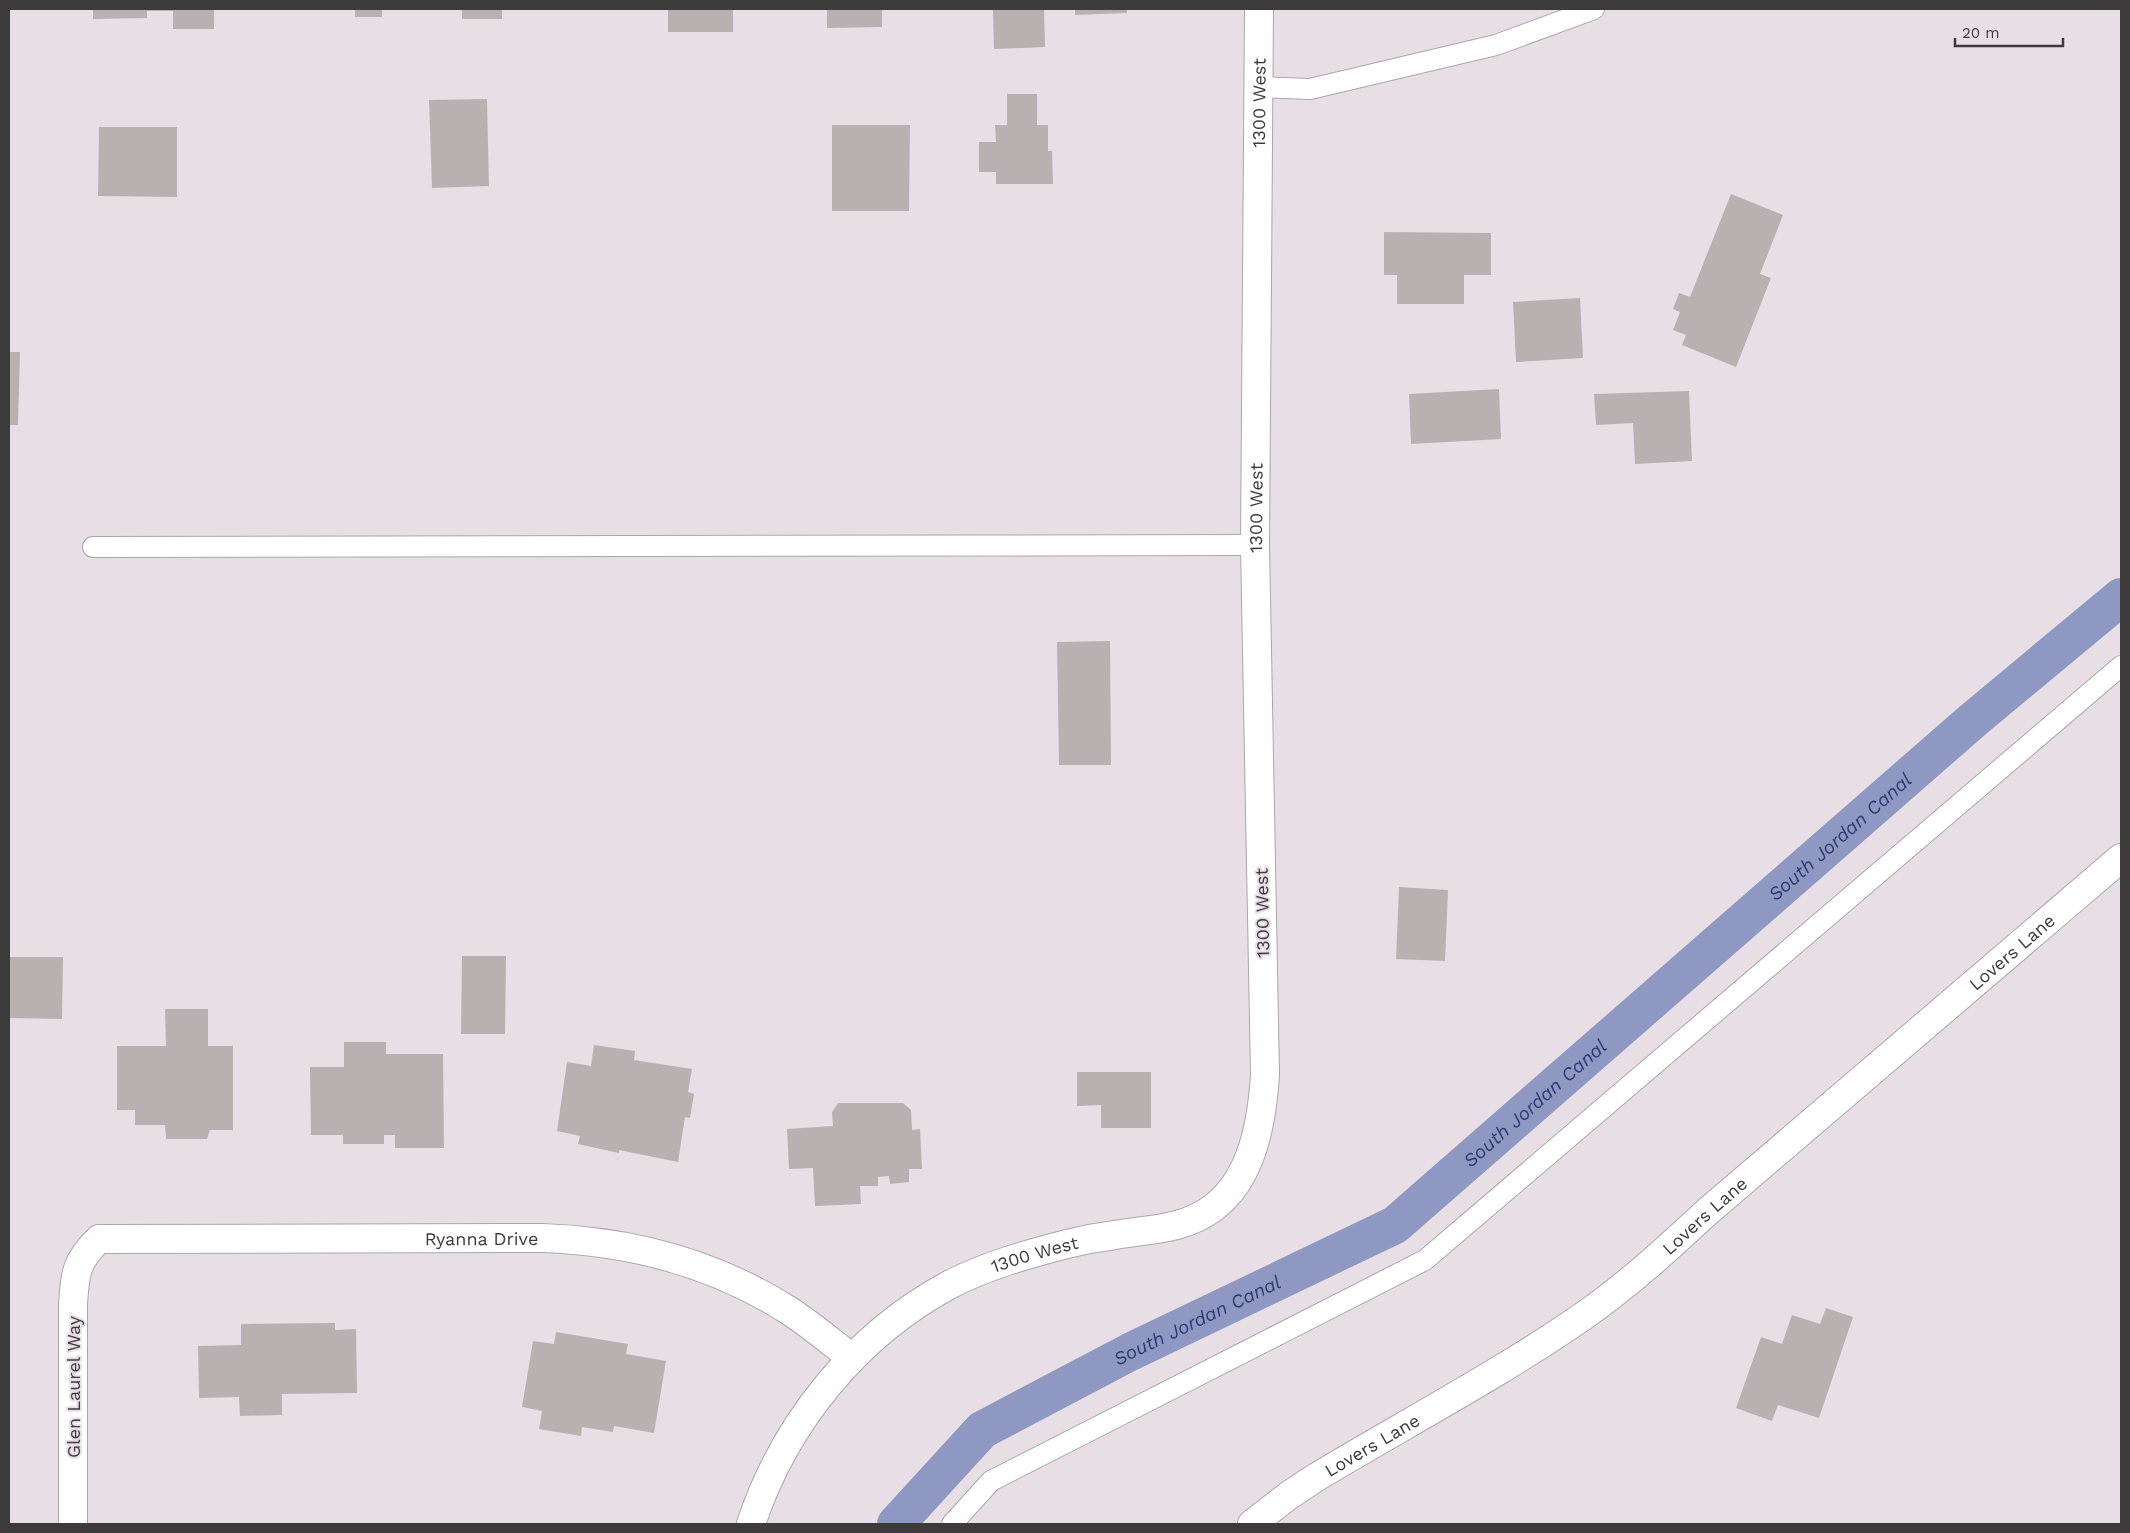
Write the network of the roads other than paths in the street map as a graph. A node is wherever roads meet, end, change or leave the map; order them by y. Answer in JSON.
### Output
{"nodes":[{"id":1,"x":1259,"y":9,"type":"edge"},
{"id":2,"x":1594,"y":9,"type":"edge"},
{"id":3,"x":1259,"y":87,"type":"junction"},
{"id":4,"x":1255,"y":545,"type":"junction"},
{"id":5,"x":93,"y":547,"type":"dead end"},
{"id":6,"x":2121,"y":666,"type":"edge"},
{"id":7,"x":2121,"y":858,"type":"edge"},
{"id":8,"x":86,"y":1252,"type":"joint"},
{"id":9,"x":852,"y":1358,"type":"junction"},
{"id":10,"x":73,"y":1524,"type":"edge"},
{"id":11,"x":751,"y":1524,"type":"edge"},
{"id":12,"x":952,"y":1524,"type":"edge"},
{"id":13,"x":1252,"y":1524,"type":"edge"}],
"edges":[{"from":1,"to":3,"type":"street","name":"1300 West"},
{"from":2,"to":3,"type":"lane"},
{"from":3,"to":4,"type":"street","name":"1300 West"},
{"from":4,"to":5,"type":"lane"},
{"from":4,"to":9,"type":"street","name":"1300 West"},
{"from":6,"to":12,"type":"lane"},
{"from":7,"to":13,"type":"street","name":"Lovers Lane"},
{"from":8,"to":9,"type":"street","name":"Ryanna Drive"},
{"from":8,"to":10,"type":"street","name":"Glen Laurel Way"},
{"from":9,"to":11,"type":"street","name":"1300 West"}]}
